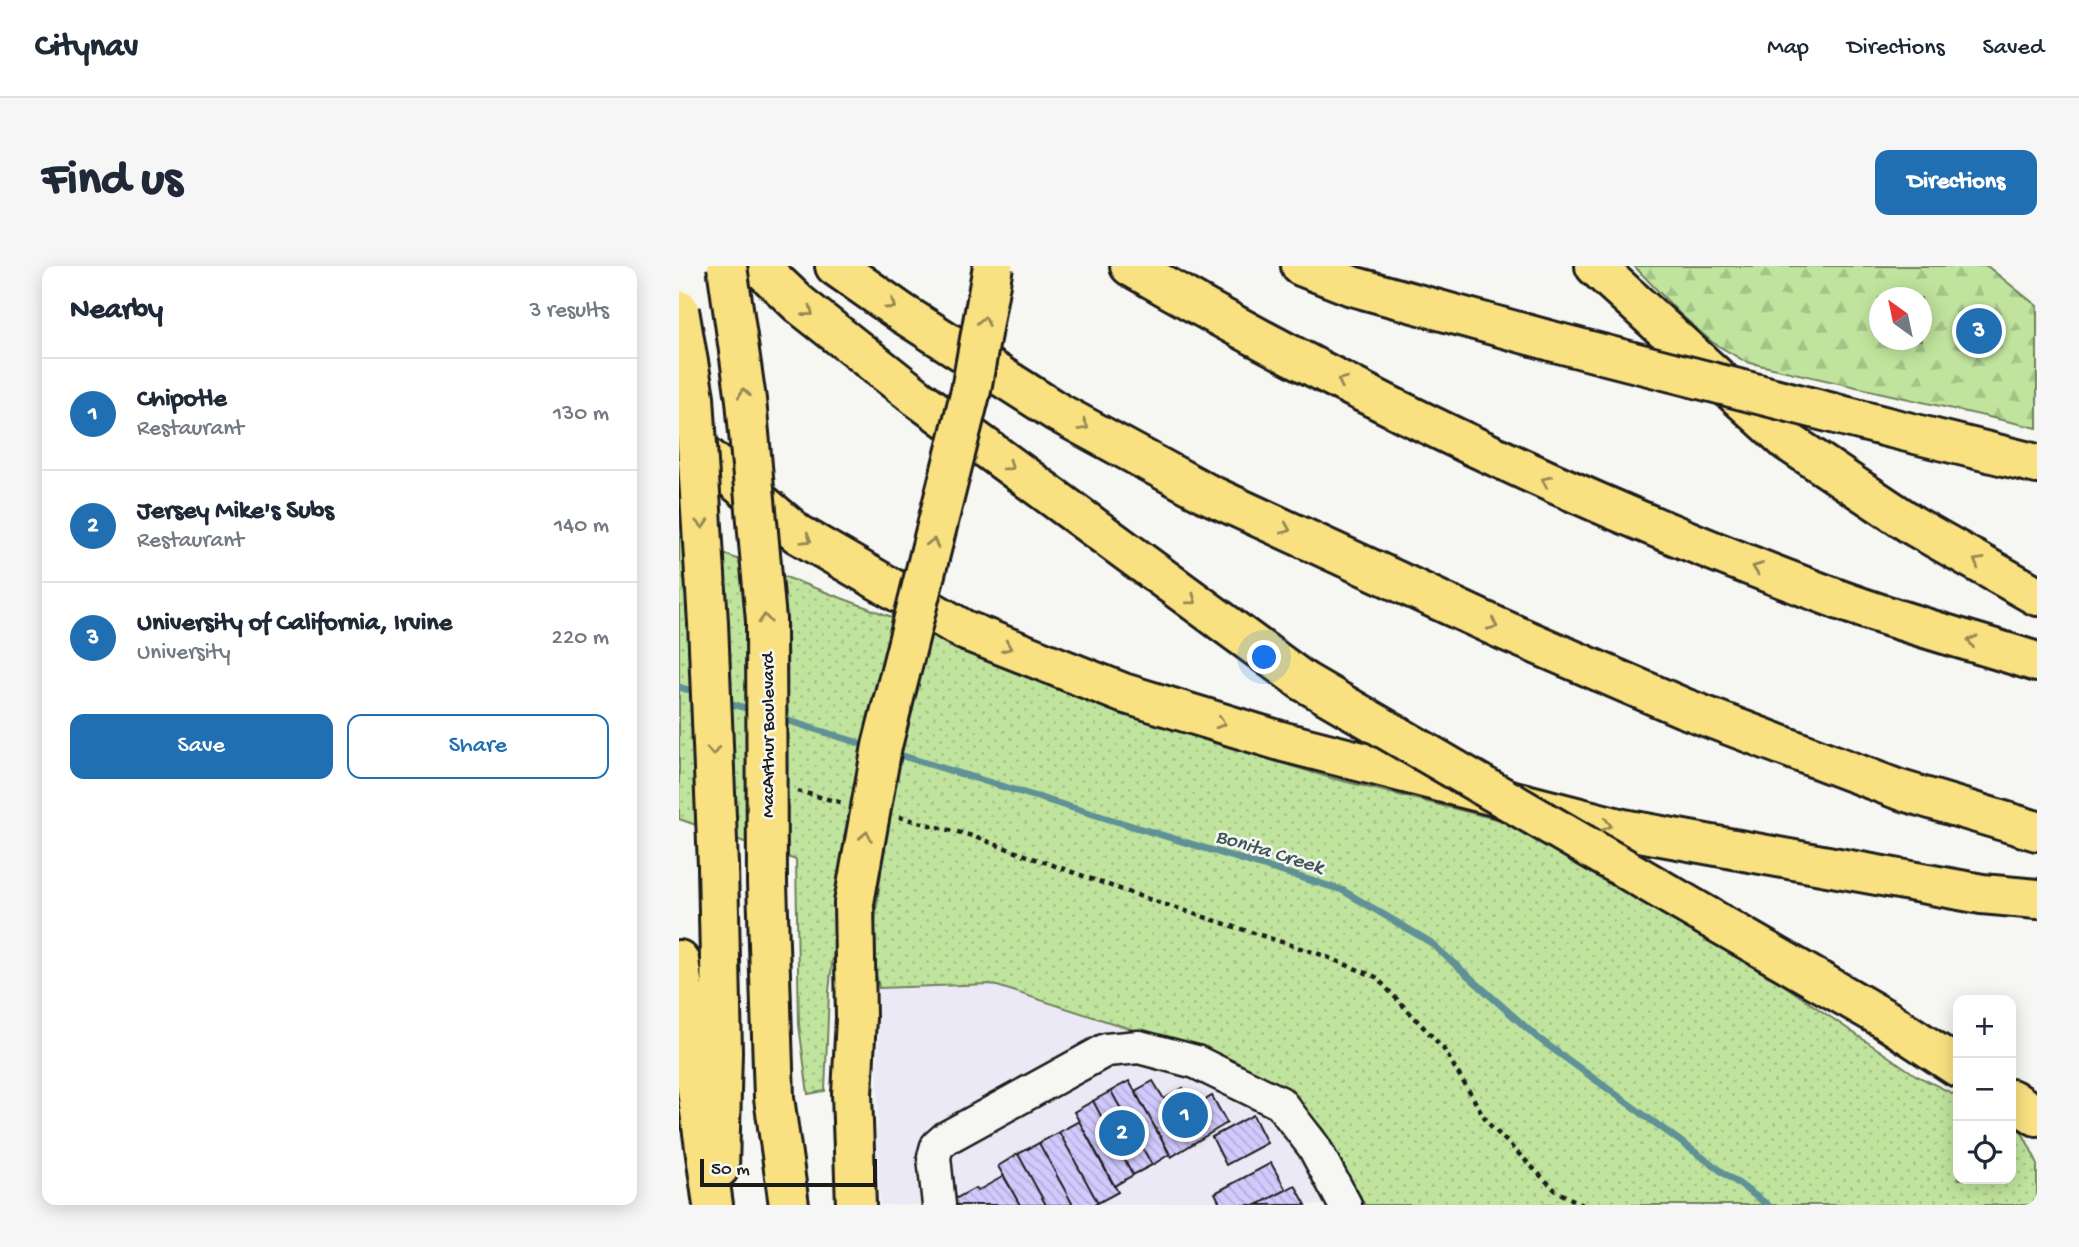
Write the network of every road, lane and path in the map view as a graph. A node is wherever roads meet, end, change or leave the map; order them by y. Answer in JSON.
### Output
{"nodes":[{"id":1,"x":727,"y":266,"type":"edge"},
{"id":2,"x":759,"y":266,"type":"edge"},
{"id":3,"x":835,"y":266,"type":"edge"},
{"id":4,"x":993,"y":266,"type":"edge"},
{"id":5,"x":1130,"y":266,"type":"edge"},
{"id":6,"x":1301,"y":266,"type":"edge"},
{"id":7,"x":1595,"y":266,"type":"edge"},
{"id":8,"x":679,"y":310,"type":"edge"},
{"id":9,"x":679,"y":433,"type":"edge"},
{"id":10,"x":2037,"y":464,"type":"edge"},
{"id":11,"x":2037,"y":596,"type":"edge"},
{"id":12,"x":2037,"y":662,"type":"edge"},
{"id":13,"x":784,"y":788,"type":"dead end"},
{"id":14,"x":850,"y":805,"type":"dead end"},
{"id":15,"x":890,"y":815,"type":"dead end"},
{"id":16,"x":2037,"y":831,"type":"edge"},
{"id":17,"x":2037,"y":899,"type":"edge"},
{"id":18,"x":679,"y":960,"type":"edge"},
{"id":19,"x":1885,"y":1019,"type":"junction"},
{"id":20,"x":1953,"y":1053,"type":"edge"},
{"id":21,"x":1953,"y":1064,"type":"edge"},
{"id":22,"x":2016,"y":1084,"type":"edge"},
{"id":23,"x":2037,"y":1094,"type":"edge"},
{"id":24,"x":2016,"y":1102,"type":"edge"},
{"id":25,"x":2037,"y":1116,"type":"edge"},
{"id":26,"x":715,"y":1205,"type":"edge"},
{"id":27,"x":789,"y":1205,"type":"edge"},
{"id":28,"x":856,"y":1205,"type":"edge"},
{"id":29,"x":939,"y":1205,"type":"edge"},
{"id":30,"x":1345,"y":1205,"type":"edge"},
{"id":31,"x":1583,"y":1205,"type":"edge"}],
"edges":[{"from":27,"to":1,"type":"main road","name":"MacArthur Boulevard","one_way":true,"bridge":true},
{"from":2,"to":19,"type":"main road","one_way":true,"bridge":true},
{"from":3,"to":16,"type":"main road","one_way":true},
{"from":28,"to":4,"type":"main road","one_way":true,"bridge":true},
{"from":12,"to":5,"type":"main road","one_way":true},
{"from":6,"to":10,"type":"main road","bridge":true},
{"from":11,"to":7,"type":"main road","one_way":true},
{"from":8,"to":26,"type":"main road","one_way":true,"bridge":true},
{"from":9,"to":17,"type":"main road","one_way":true},
{"from":13,"to":14,"type":"path"},
{"from":15,"to":31,"type":"path"},
{"from":18,"to":26,"type":"main road"},
{"from":19,"to":20,"type":"main road"},
{"from":19,"to":21,"type":"main road"},
{"from":22,"to":23,"type":"main road"},
{"from":24,"to":25,"type":"main road"},
{"from":29,"to":30,"type":"lane"}]}
